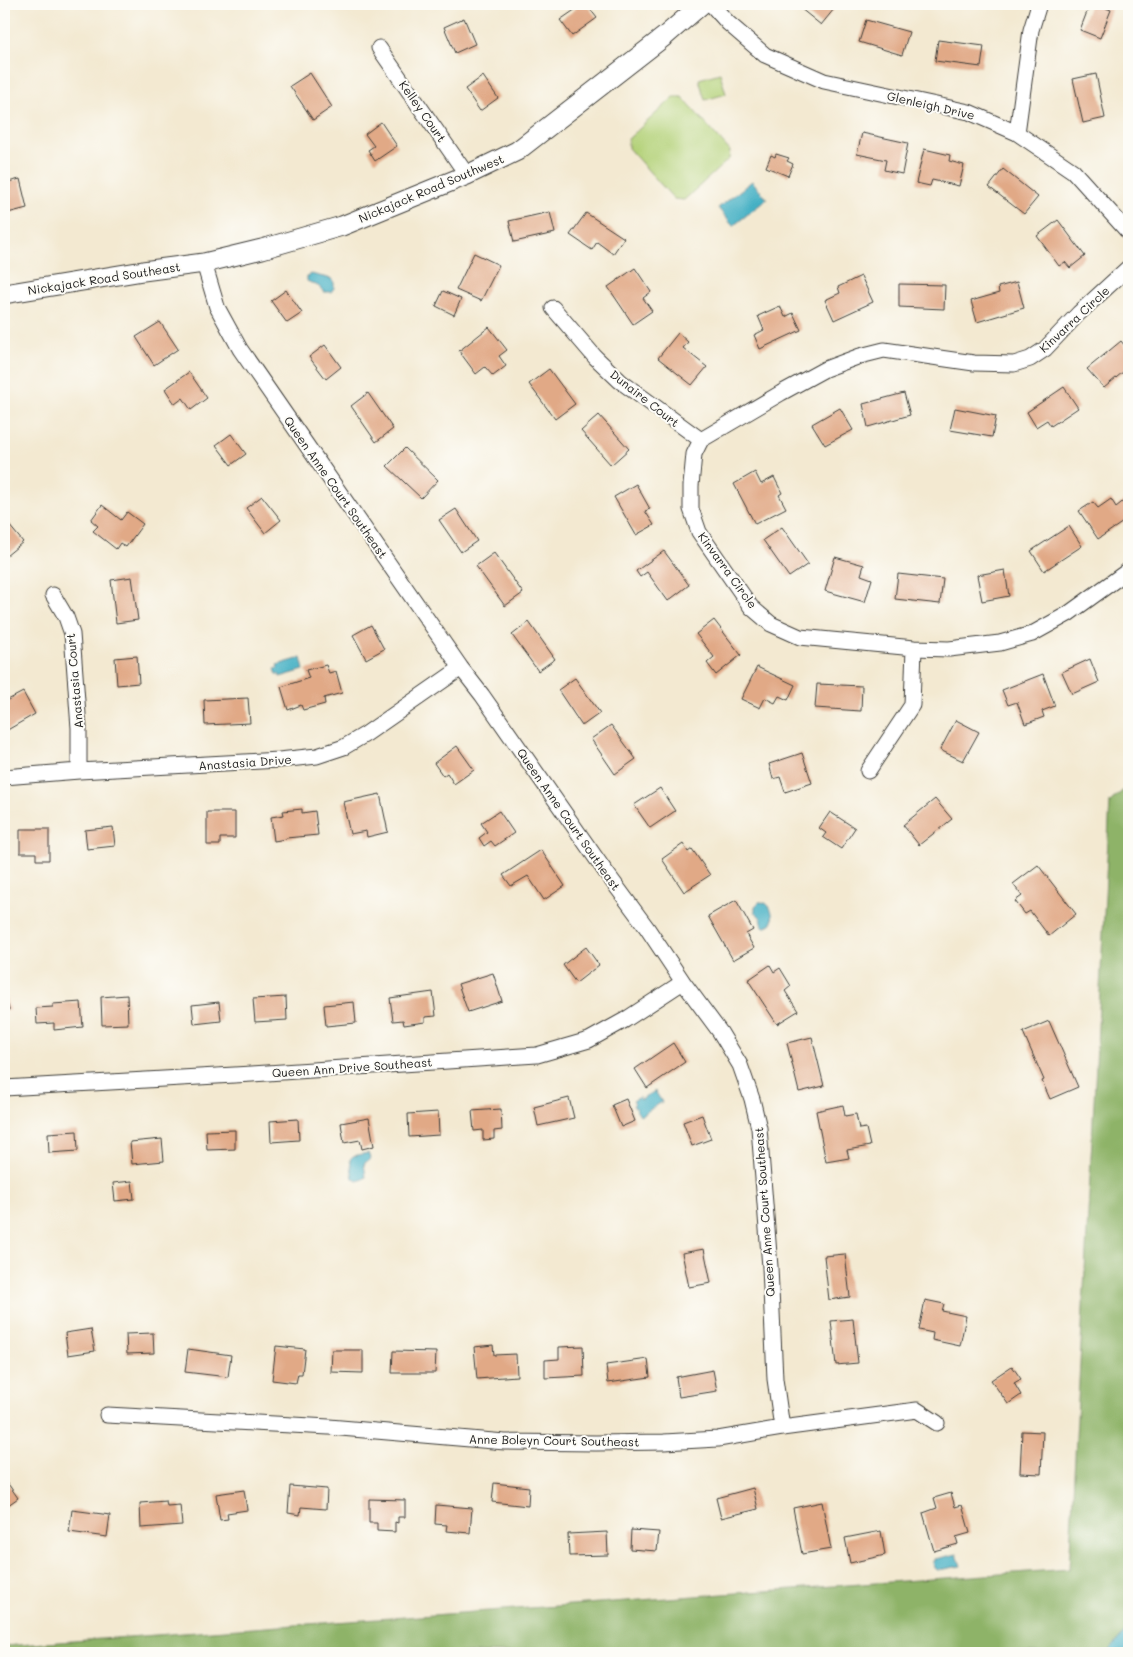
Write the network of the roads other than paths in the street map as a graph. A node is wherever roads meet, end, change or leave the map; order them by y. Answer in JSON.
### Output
{"nodes":[{"id":1,"x":702,"y":4,"type":"edge"},
{"id":2,"x":711,"y":4,"type":"edge"},
{"id":3,"x":1039,"y":4,"type":"edge"},
{"id":4,"x":379,"y":48,"type":"dead end"},
{"id":5,"x":1017,"y":133,"type":"junction"},
{"id":6,"x":467,"y":175,"type":"junction"},
{"id":7,"x":1129,"y":233,"type":"edge"},
{"id":8,"x":204,"y":263,"type":"junction"},
{"id":9,"x":1129,"y":267,"type":"edge"},
{"id":10,"x":4,"y":294,"type":"edge"},
{"id":11,"x":553,"y":308,"type":"dead end"},
{"id":12,"x":701,"y":440,"type":"junction"},
{"id":13,"x":1129,"y":570,"type":"edge"},
{"id":14,"x":53,"y":595,"type":"dead end"},
{"id":15,"x":914,"y":648,"type":"junction"},
{"id":16,"x":461,"y":668,"type":"junction"},
{"id":17,"x":79,"y":771,"type":"junction"},
{"id":18,"x":868,"y":771,"type":"dead end"},
{"id":19,"x":4,"y":777,"type":"edge"},
{"id":20,"x":683,"y":982,"type":"junction"},
{"id":21,"x":4,"y":1088,"type":"edge"},
{"id":22,"x":106,"y":1415,"type":"dead end"},
{"id":23,"x":937,"y":1423,"type":"dead end"},
{"id":24,"x":782,"y":1428,"type":"junction"}],
"edges":[{"from":1,"to":6,"type":"street","name":"Nickajack Road Southwest"},
{"from":2,"to":5,"type":"street","name":"Glenleigh Drive"},
{"from":3,"to":5,"type":"street"},
{"from":4,"to":6,"type":"street","name":"Kelley Court"},
{"from":5,"to":7,"type":"street","name":"Glenleigh Drive"},
{"from":6,"to":8,"type":"street","name":"Nickajack Road Southwest"},
{"from":8,"to":10,"type":"street","name":"Nickajack Road Southeast"},
{"from":8,"to":16,"type":"street","name":"Queen Anne Court Southeast"},
{"from":9,"to":12,"type":"street","name":"Kinvarra Circle"},
{"from":11,"to":12,"type":"street","name":"Dunaire Court"},
{"from":12,"to":15,"type":"street","name":"Kinvarra Circle"},
{"from":13,"to":15,"type":"street","name":"Kinvarra Circle"},
{"from":14,"to":17,"type":"street","name":"Anastasia Court"},
{"from":15,"to":18,"type":"street"},
{"from":16,"to":17,"type":"street","name":"Anastasia Drive"},
{"from":16,"to":20,"type":"street","name":"Queen Anne Court Southeast"},
{"from":17,"to":19,"type":"street","name":"Anastasia Drive"},
{"from":20,"to":21,"type":"street","name":"Queen Ann Drive Southeast"},
{"from":20,"to":24,"type":"street","name":"Queen Anne Court Southeast"},
{"from":22,"to":24,"type":"street","name":"Anne Boleyn Court Southeast"},
{"from":23,"to":24,"type":"street","name":"Anne Boleyn Court Southeast"}]}
